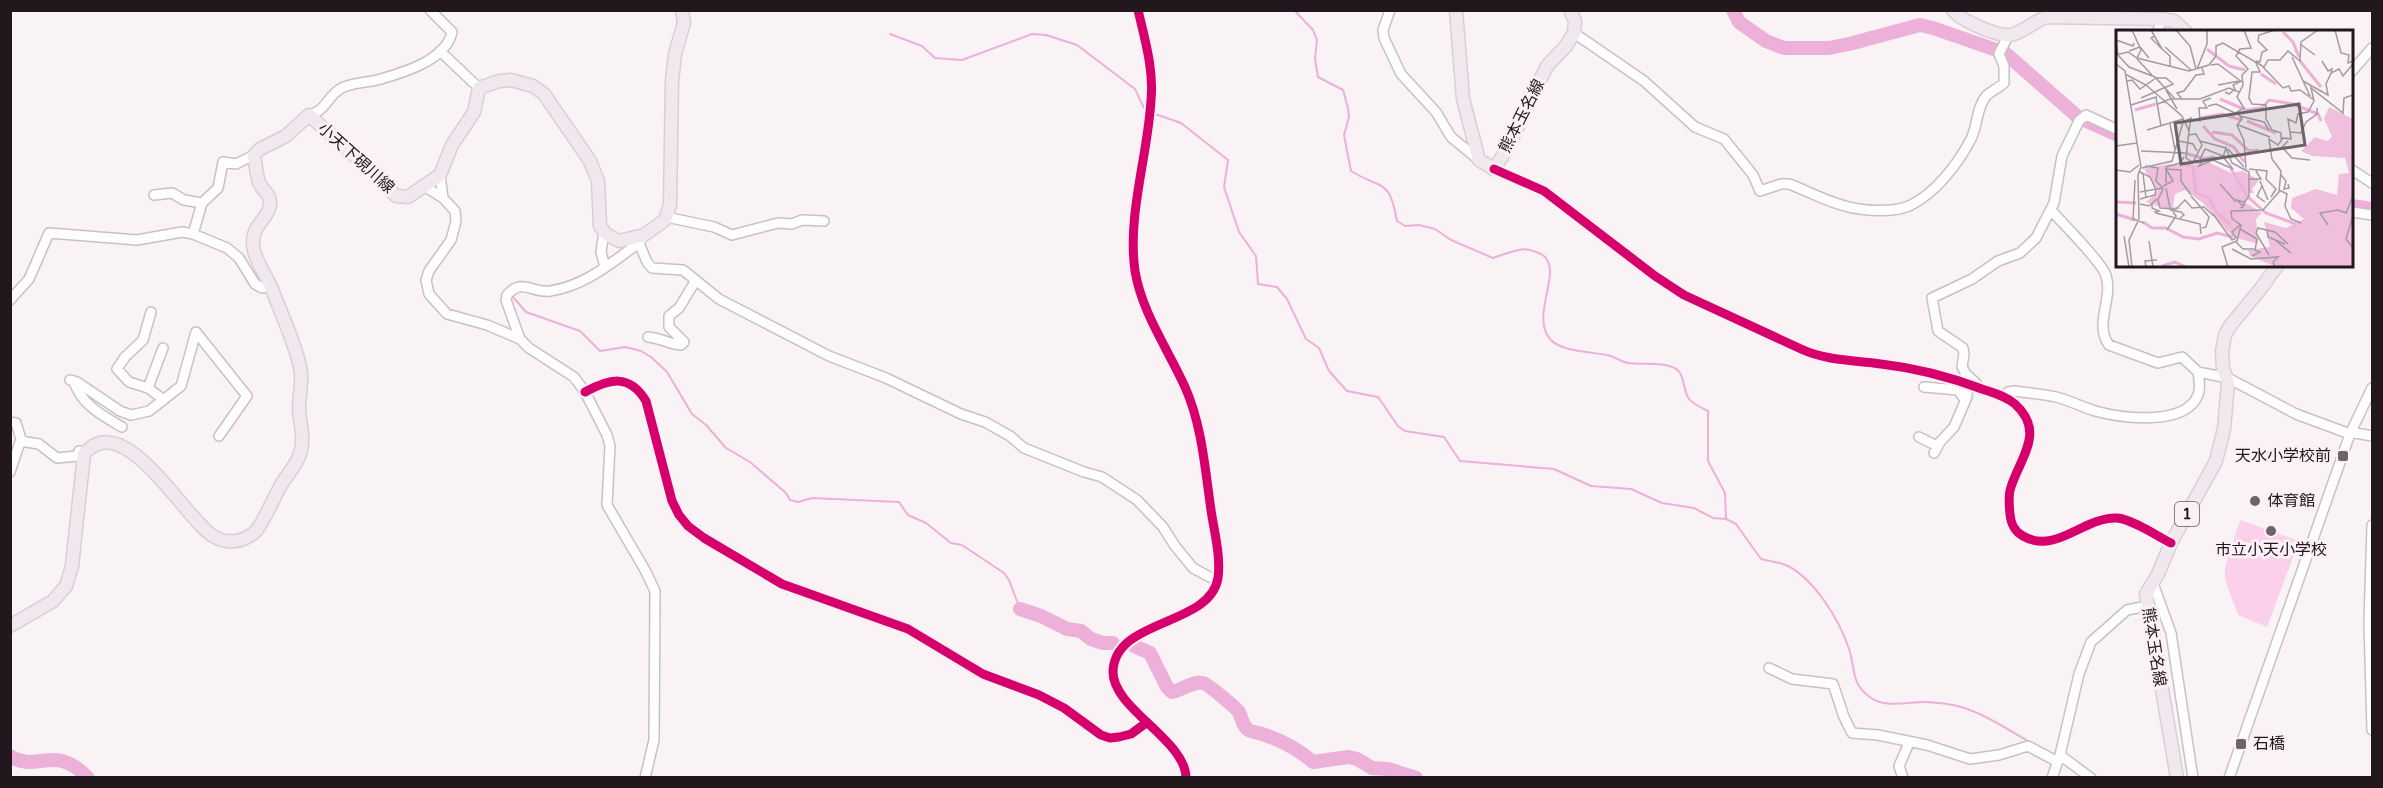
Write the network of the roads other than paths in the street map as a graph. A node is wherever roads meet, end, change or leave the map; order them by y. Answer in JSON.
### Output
{"nodes":[{"id":1,"x":430,"y":10,"type":"edge"},
{"id":2,"x":682,"y":10,"type":"edge"},
{"id":3,"x":1138,"y":10,"type":"edge"},
{"id":4,"x":1390,"y":10,"type":"edge"},
{"id":5,"x":1456,"y":10,"type":"edge"},
{"id":6,"x":1570,"y":10,"type":"edge"},
{"id":7,"x":1953,"y":10,"type":"edge"},
{"id":8,"x":2046,"y":13,"type":"edge"},
{"id":9,"x":2159,"y":25,"type":"edge"},
{"id":10,"x":2184,"y":30,"type":"edge"},
{"id":11,"x":1574,"y":33,"type":"junction"},
{"id":12,"x":2008,"y":36,"type":"junction"},
{"id":13,"x":2373,"y":48,"type":"edge"},
{"id":14,"x":440,"y":51,"type":"junction"},
{"id":15,"x":2353,"y":70,"type":"edge"},
{"id":16,"x":479,"y":88,"type":"junction"},
{"id":17,"x":309,"y":116,"type":"junction"},
{"id":18,"x":2116,"y":129,"type":"edge"},
{"id":19,"x":254,"y":155,"type":"junction"},
{"id":20,"x":1479,"y":160,"type":"junction"},
{"id":21,"x":1494,"y":169,"type":"junction"},
{"id":22,"x":2353,"y":171,"type":"edge"},
{"id":23,"x":440,"y":175,"type":"junction"},
{"id":24,"x":2373,"y":183,"type":"edge"},
{"id":25,"x":424,"y":186,"type":"junction"},
{"id":26,"x":154,"y":195,"type":"dead end"},
{"id":27,"x":444,"y":198,"type":"junction"},
{"id":28,"x":202,"y":203,"type":"junction"},
{"id":29,"x":2051,"y":210,"type":"junction"},
{"id":30,"x":2353,"y":212,"type":"edge"},
{"id":31,"x":2373,"y":215,"type":"edge"},
{"id":32,"x":666,"y":217,"type":"junction"},
{"id":33,"x":824,"y":221,"type":"dead end"},
{"id":34,"x":604,"y":232,"type":"junction"},
{"id":35,"x":193,"y":234,"type":"junction"},
{"id":36,"x":642,"y":239,"type":"junction"},
{"id":37,"x":604,"y":267,"type":"junction"},
{"id":38,"x":2276,"y":267,"type":"edge"},
{"id":39,"x":696,"y":280,"type":"junction"},
{"id":40,"x":270,"y":286,"type":"junction"},
{"id":41,"x":10,"y":300,"type":"edge"},
{"id":42,"x":151,"y":312,"type":"dead end"},
{"id":43,"x":648,"y":337,"type":"dead end"},
{"id":44,"x":520,"y":339,"type":"junction"},
{"id":45,"x":163,"y":348,"type":"dead end"},
{"id":46,"x":2198,"y":372,"type":"junction"},
{"id":47,"x":2228,"y":378,"type":"junction"},
{"id":48,"x":1968,"y":383,"type":"junction"},
{"id":49,"x":1924,"y":387,"type":"dead end"},
{"id":50,"x":148,"y":388,"type":"junction"},
{"id":51,"x":1979,"y":388,"type":"junction"},
{"id":52,"x":2373,"y":388,"type":"edge"},
{"id":53,"x":585,"y":392,"type":"junction"},
{"id":54,"x":2004,"y":397,"type":"junction"},
{"id":55,"x":1965,"y":400,"type":"junction"},
{"id":56,"x":161,"y":402,"type":"junction"},
{"id":57,"x":10,"y":422,"type":"edge"},
{"id":58,"x":122,"y":427,"type":"dead end"},
{"id":59,"x":2350,"y":433,"type":"junction"},
{"id":60,"x":219,"y":436,"type":"dead end"},
{"id":61,"x":1919,"y":436,"type":"dead end"},
{"id":62,"x":2373,"y":436,"type":"edge"},
{"id":63,"x":21,"y":441,"type":"junction"},
{"id":64,"x":79,"y":451,"type":"dead end"},
{"id":65,"x":10,"y":472,"type":"edge"},
{"id":66,"x":2373,"y":525,"type":"edge"},
{"id":67,"x":2170,"y":543,"type":"junction"},
{"id":68,"x":1217,"y":581,"type":"junction"},
{"id":69,"x":2153,"y":583,"type":"junction"},
{"id":70,"x":2147,"y":606,"type":"junction"},
{"id":71,"x":10,"y":626,"type":"edge"},
{"id":72,"x":1769,"y":668,"type":"dead end"},
{"id":73,"x":1146,"y":723,"type":"junction"},
{"id":74,"x":2373,"y":730,"type":"edge"},
{"id":75,"x":1909,"y":743,"type":"junction"},
{"id":76,"x":2059,"y":759,"type":"junction"},
{"id":77,"x":645,"y":777,"type":"edge"},
{"id":78,"x":1186,"y":777,"type":"edge"},
{"id":79,"x":1903,"y":777,"type":"edge"},
{"id":80,"x":2052,"y":777,"type":"edge"},
{"id":81,"x":2091,"y":777,"type":"edge"},
{"id":82,"x":2177,"y":777,"type":"edge"},
{"id":83,"x":2193,"y":777,"type":"edge"},
{"id":84,"x":2229,"y":777,"type":"edge"}],
"edges":[{"from":1,"to":14,"type":"street"},
{"from":2,"to":32,"type":"main road"},
{"from":3,"to":68,"type":"street"},
{"from":4,"to":20,"type":"street"},
{"from":5,"to":20,"type":"main road","name":"熊本玉名線"},
{"from":6,"to":11,"type":"main road"},
{"from":7,"to":12,"type":"main road"},
{"from":8,"to":9,"type":"main road"},
{"from":8,"to":12,"type":"main road"},
{"from":9,"to":10,"type":"main road"},
{"from":11,"to":12,"type":"street"},
{"from":11,"to":21,"type":"main road","name":"熊本玉名線"},
{"from":13,"to":15,"type":"street"},
{"from":14,"to":16,"type":"street"},
{"from":14,"to":17,"type":"street"},
{"from":16,"to":23,"type":"main road"},
{"from":16,"to":34,"type":"main road"},
{"from":17,"to":19,"type":"main road","name":"小天下硯川線"},
{"from":17,"to":25,"type":"main road","name":"小天下硯川線"},
{"from":18,"to":29,"type":"street"},
{"from":19,"to":28,"type":"street"},
{"from":19,"to":40,"type":"main road"},
{"from":20,"to":21,"type":"main road","name":"熊本玉名線"},
{"from":21,"to":48,"type":"street"},
{"from":22,"to":24,"type":"street"},
{"from":23,"to":25,"type":"main road","name":"小天下硯川線"},
{"from":23,"to":27,"type":"street"},
{"from":25,"to":27,"type":"street"},
{"from":26,"to":28,"type":"street"},
{"from":27,"to":44,"type":"street"},
{"from":28,"to":35,"type":"street"},
{"from":29,"to":46,"type":"street"},
{"from":29,"to":51,"type":"street"},
{"from":30,"to":31,"type":"street"},
{"from":32,"to":33,"type":"street"},
{"from":32,"to":36,"type":"main road"},
{"from":34,"to":36,"type":"main road"},
{"from":34,"to":37,"type":"street"},
{"from":35,"to":40,"type":"street"},
{"from":35,"to":41,"type":"street"},
{"from":36,"to":37,"type":"street"},
{"from":36,"to":39,"type":"street"},
{"from":37,"to":44,"type":"street"},
{"from":38,"to":47,"type":"main road","name":"熊本玉名線","number":"1"},
{"from":39,"to":43,"type":"street"},
{"from":39,"to":68,"type":"street"},
{"from":40,"to":71,"type":"main road"},
{"from":42,"to":50,"type":"street"},
{"from":44,"to":53,"type":"street"},
{"from":45,"to":50,"type":"street"},
{"from":46,"to":47,"type":"street"},
{"from":46,"to":54,"type":"street"},
{"from":47,"to":59,"type":"street"},
{"from":47,"to":67,"type":"main road","name":"熊本玉名線","number":"1"},
{"from":48,"to":51,"type":"street"},
{"from":48,"to":55,"type":"street"},
{"from":49,"to":55,"type":"street"},
{"from":50,"to":56,"type":"street"},
{"from":51,"to":54,"type":"street"},
{"from":52,"to":59,"type":"street"},
{"from":53,"to":73,"type":"street"},
{"from":53,"to":77,"type":"street"},
{"from":54,"to":67,"type":"street"},
{"from":55,"to":61,"type":"street"},
{"from":56,"to":58,"type":"street"},
{"from":56,"to":60,"type":"street"},
{"from":57,"to":63,"type":"street"},
{"from":59,"to":62,"type":"street"},
{"from":59,"to":84,"type":"street"},
{"from":63,"to":64,"type":"street"},
{"from":63,"to":65,"type":"street"},
{"from":66,"to":74,"type":"street"},
{"from":67,"to":69,"type":"main road","name":"熊本玉名線","number":"1"},
{"from":68,"to":73,"type":"street"},
{"from":69,"to":70,"type":"main road","name":"熊本玉名線","number":"1"},
{"from":69,"to":83,"type":"street"},
{"from":70,"to":76,"type":"street"},
{"from":70,"to":82,"type":"main road","name":"熊本玉名線","number":"1"},
{"from":72,"to":75,"type":"street"},
{"from":73,"to":78,"type":"street"},
{"from":75,"to":76,"type":"street"},
{"from":75,"to":79,"type":"street"},
{"from":76,"to":80,"type":"street"},
{"from":76,"to":81,"type":"street"}]}
